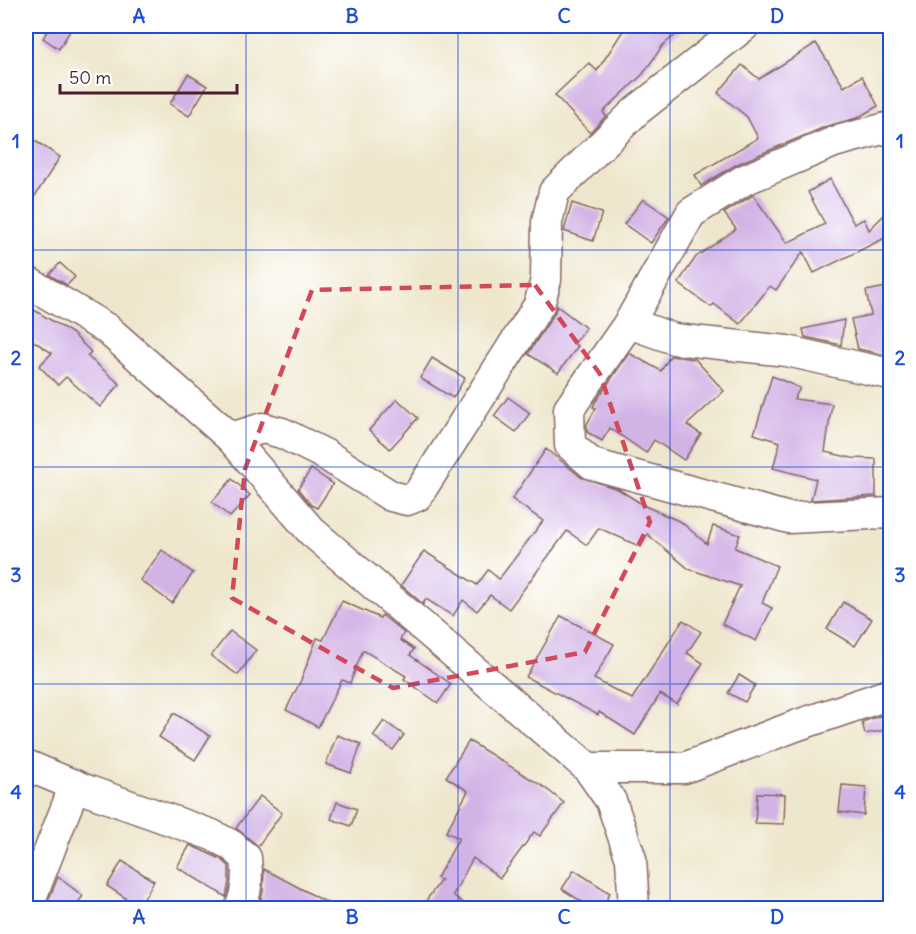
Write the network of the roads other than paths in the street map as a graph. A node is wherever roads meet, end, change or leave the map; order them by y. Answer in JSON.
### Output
{"nodes":[{"id":1,"x":744,"y":26,"type":"edge"},
{"id":2,"x":891,"y":127,"type":"edge"},
{"id":3,"x":26,"y":281,"type":"edge"},
{"id":4,"x":629,"y":323,"type":"junction"},
{"id":5,"x":891,"y":374,"type":"edge"},
{"id":6,"x":231,"y":438,"type":"junction"},
{"id":7,"x":891,"y":513,"type":"edge"},
{"id":8,"x":891,"y":694,"type":"edge"},
{"id":9,"x":26,"y":765,"type":"edge"},
{"id":10,"x":588,"y":768,"type":"junction"},
{"id":11,"x":75,"y":785,"type":"junction"},
{"id":12,"x":27,"y":909,"type":"edge"},
{"id":13,"x":240,"y":909,"type":"edge"},
{"id":14,"x":634,"y":909,"type":"edge"}],
"edges":[{"from":1,"to":6,"type":"street"},
{"from":2,"to":4,"type":"street"},
{"from":3,"to":6,"type":"street"},
{"from":4,"to":5,"type":"street"},
{"from":4,"to":7,"type":"street"},
{"from":6,"to":10,"type":"street"},
{"from":8,"to":10,"type":"street"},
{"from":9,"to":11,"type":"street"},
{"from":10,"to":14,"type":"street"},
{"from":11,"to":12,"type":"street"},
{"from":11,"to":13,"type":"street"}]}
